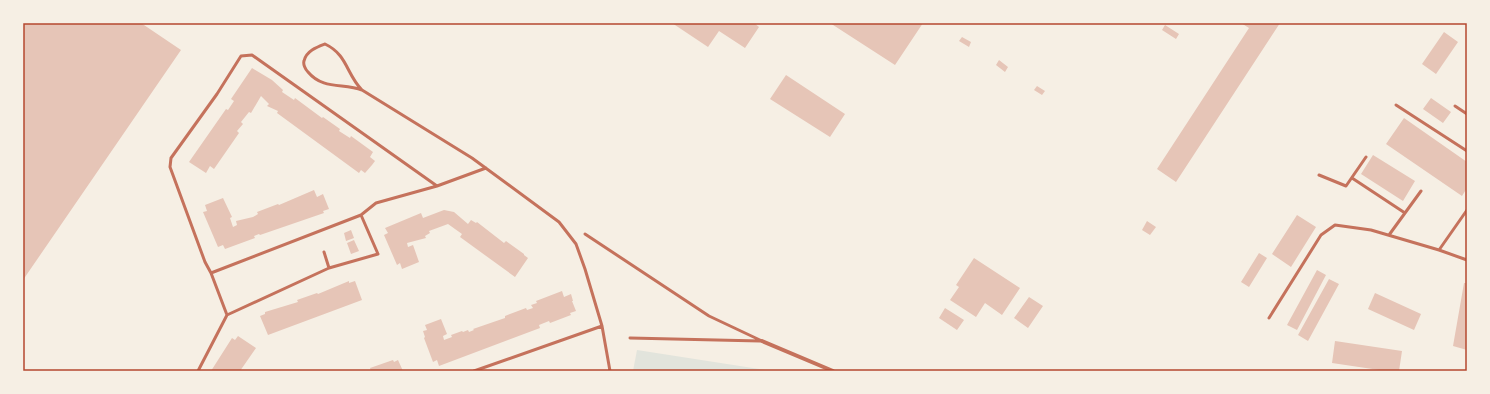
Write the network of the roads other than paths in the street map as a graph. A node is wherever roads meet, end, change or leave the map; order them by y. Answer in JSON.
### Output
{"nodes":[{"id":1,"x":362,"y":90,"type":"junction"},
{"id":2,"x":1396,"y":105,"type":"dead end"},
{"id":3,"x":1455,"y":106,"type":"dead end"},
{"id":4,"x":1467,"y":114,"type":"edge"},
{"id":5,"x":1467,"y":151,"type":"edge"},
{"id":6,"x":1366,"y":158,"type":"dead end"},
{"id":7,"x":486,"y":168,"type":"junction"},
{"id":8,"x":1319,"y":175,"type":"dead end"},
{"id":9,"x":1352,"y":178,"type":"junction"},
{"id":10,"x":437,"y":186,"type":"junction"},
{"id":11,"x":1421,"y":191,"type":"dead end"},
{"id":12,"x":1467,"y":210,"type":"edge"},
{"id":13,"x":1405,"y":213,"type":"junction"},
{"id":14,"x":361,"y":215,"type":"junction"},
{"id":15,"x":585,"y":234,"type":"dead end"},
{"id":16,"x":1390,"y":235,"type":"junction"},
{"id":17,"x":1440,"y":250,"type":"junction"},
{"id":18,"x":324,"y":252,"type":"dead end"},
{"id":19,"x":1467,"y":260,"type":"edge"},
{"id":20,"x":329,"y":268,"type":"junction"},
{"id":21,"x":211,"y":272,"type":"junction"},
{"id":22,"x":227,"y":316,"type":"junction"},
{"id":23,"x":1269,"y":318,"type":"dead end"},
{"id":24,"x":602,"y":326,"type":"junction"},
{"id":25,"x":630,"y":338,"type":"dead end"},
{"id":26,"x":762,"y":341,"type":"junction"},
{"id":27,"x":198,"y":371,"type":"edge"},
{"id":28,"x":474,"y":371,"type":"edge"},
{"id":29,"x":610,"y":371,"type":"edge"},
{"id":30,"x":833,"y":371,"type":"edge"}],
"edges":[{"from":1,"to":1,"type":"lane"},
{"from":1,"to":7,"type":"lane"},
{"from":2,"to":5,"type":"lane"},
{"from":3,"to":4,"type":"lane"},
{"from":6,"to":9,"type":"lane"},
{"from":7,"to":10,"type":"lane"},
{"from":7,"to":24,"type":"lane"},
{"from":8,"to":9,"type":"lane"},
{"from":9,"to":13,"type":"lane"},
{"from":10,"to":14,"type":"lane"},
{"from":10,"to":21,"type":"lane"},
{"from":11,"to":13,"type":"lane"},
{"from":12,"to":17,"type":"lane"},
{"from":13,"to":16,"type":"lane"},
{"from":14,"to":20,"type":"lane"},
{"from":14,"to":21,"type":"lane"},
{"from":15,"to":26,"type":"lane"},
{"from":16,"to":17,"type":"lane"},
{"from":16,"to":23,"type":"lane"},
{"from":17,"to":19,"type":"lane"},
{"from":18,"to":20,"type":"lane"},
{"from":20,"to":22,"type":"lane"},
{"from":21,"to":22,"type":"lane"},
{"from":22,"to":27,"type":"lane"},
{"from":24,"to":28,"type":"lane"},
{"from":24,"to":29,"type":"lane"},
{"from":25,"to":26,"type":"lane"},
{"from":26,"to":30,"type":"street"}]}
